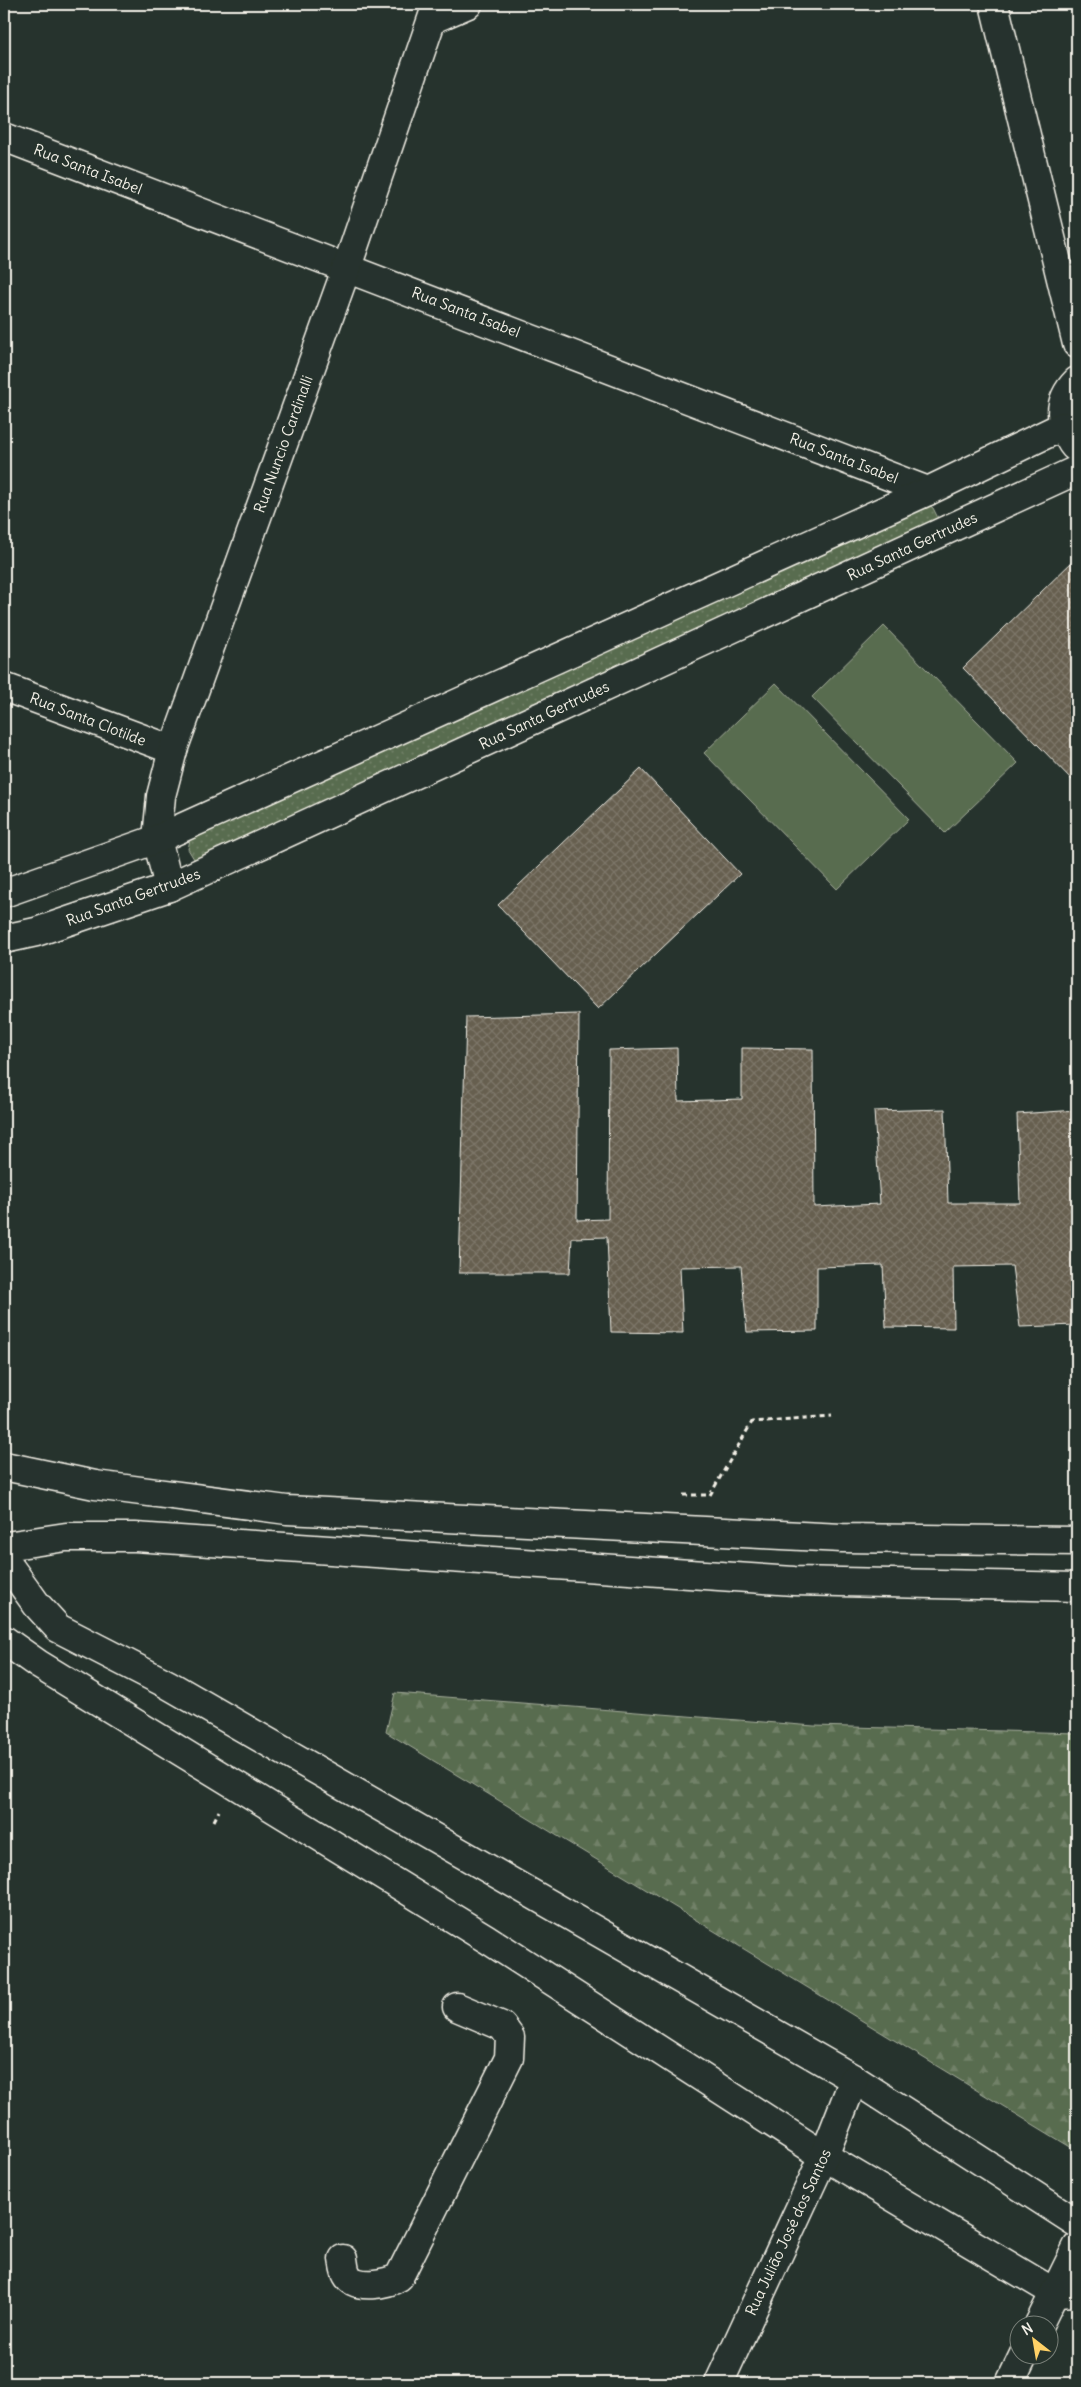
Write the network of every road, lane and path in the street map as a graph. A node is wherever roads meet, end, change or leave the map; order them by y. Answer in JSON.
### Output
{"nodes":[{"id":1,"x":468,"y":4,"type":"edge"},
{"id":2,"x":994,"y":4,"type":"edge"},
{"id":3,"x":435,"y":11,"type":"edge"},
{"id":4,"x":4,"y":137,"type":"edge"},
{"id":5,"x":347,"y":266,"type":"junction"},
{"id":6,"x":1077,"y":344,"type":"edge"},
{"id":7,"x":1077,"y":381,"type":"edge"},
{"id":8,"x":1070,"y":437,"type":"edge"},
{"id":9,"x":1077,"y":470,"type":"edge"},
{"id":10,"x":928,"y":490,"type":"junction"},
{"id":11,"x":4,"y":687,"type":"edge"},
{"id":12,"x":173,"y":750,"type":"junction"},
{"id":13,"x":157,"y":839,"type":"junction"},
{"id":14,"x":169,"y":887,"type":"junction"},
{"id":15,"x":4,"y":893,"type":"edge"},
{"id":16,"x":4,"y":939,"type":"edge"},
{"id":17,"x":832,"y":1416,"type":"dead end"},
{"id":18,"x":4,"y":1466,"type":"edge"},
{"id":19,"x":681,"y":1495,"type":"dead end"},
{"id":20,"x":1077,"y":1541,"type":"edge"},
{"id":21,"x":4,"y":1548,"type":"edge"},
{"id":22,"x":1077,"y":1587,"type":"edge"},
{"id":23,"x":4,"y":1640,"type":"edge"},
{"id":24,"x":457,"y":2007,"type":"dead end"},
{"id":25,"x":854,"y":2079,"type":"junction"},
{"id":26,"x":824,"y":2156,"type":"junction"},
{"id":27,"x":1077,"y":2223,"type":"edge"},
{"id":28,"x":1077,"y":2247,"type":"edge"},
{"id":29,"x":343,"y":2259,"type":"dead end"},
{"id":30,"x":1066,"y":2292,"type":"edge"},
{"id":31,"x":1047,"y":2314,"type":"edge"},
{"id":32,"x":1019,"y":2364,"type":"edge"},
{"id":33,"x":719,"y":2383,"type":"edge"},
{"id":34,"x":1010,"y":2383,"type":"edge"}],
"edges":[{"from":1,"to":3,"type":"street"},
{"from":2,"to":6,"type":"street"},
{"from":3,"to":5,"type":"street","name":"Rua Nuncio Cardinalli"},
{"from":4,"to":5,"type":"street","name":"Rua Santa Isabel"},
{"from":5,"to":10,"type":"street","name":"Rua Santa Isabel"},
{"from":5,"to":12,"type":"street","name":"Rua Nuncio Cardinalli"},
{"from":7,"to":8,"type":"street"},
{"from":8,"to":10,"type":"street"},
{"from":9,"to":14,"type":"street","name":"Rua Santa Gertrudes"},
{"from":10,"to":13,"type":"street"},
{"from":11,"to":12,"type":"street","name":"Rua Santa Clotilde"},
{"from":12,"to":13,"type":"street","name":"Rua Nuncio Cardinalli"},
{"from":13,"to":14,"type":"street","name":"Rua Nuncio Cardinalli"},
{"from":13,"to":15,"type":"street"},
{"from":14,"to":16,"type":"street","name":"Rua Santa Gertrudes"},
{"from":17,"to":19,"type":"path"},
{"from":18,"to":20,"type":"street"},
{"from":21,"to":22,"type":"street"},
{"from":21,"to":25,"type":"street"},
{"from":23,"to":26,"type":"street"},
{"from":24,"to":29,"type":"street"},
{"from":25,"to":26,"type":"street","name":"Rua Julião José dos Santos"},
{"from":25,"to":27,"type":"street"},
{"from":26,"to":30,"type":"street"},
{"from":26,"to":33,"type":"street","name":"Rua Julião José dos Santos"},
{"from":28,"to":30,"type":"street"},
{"from":30,"to":31,"type":"street"},
{"from":32,"to":34,"type":"street"}]}
